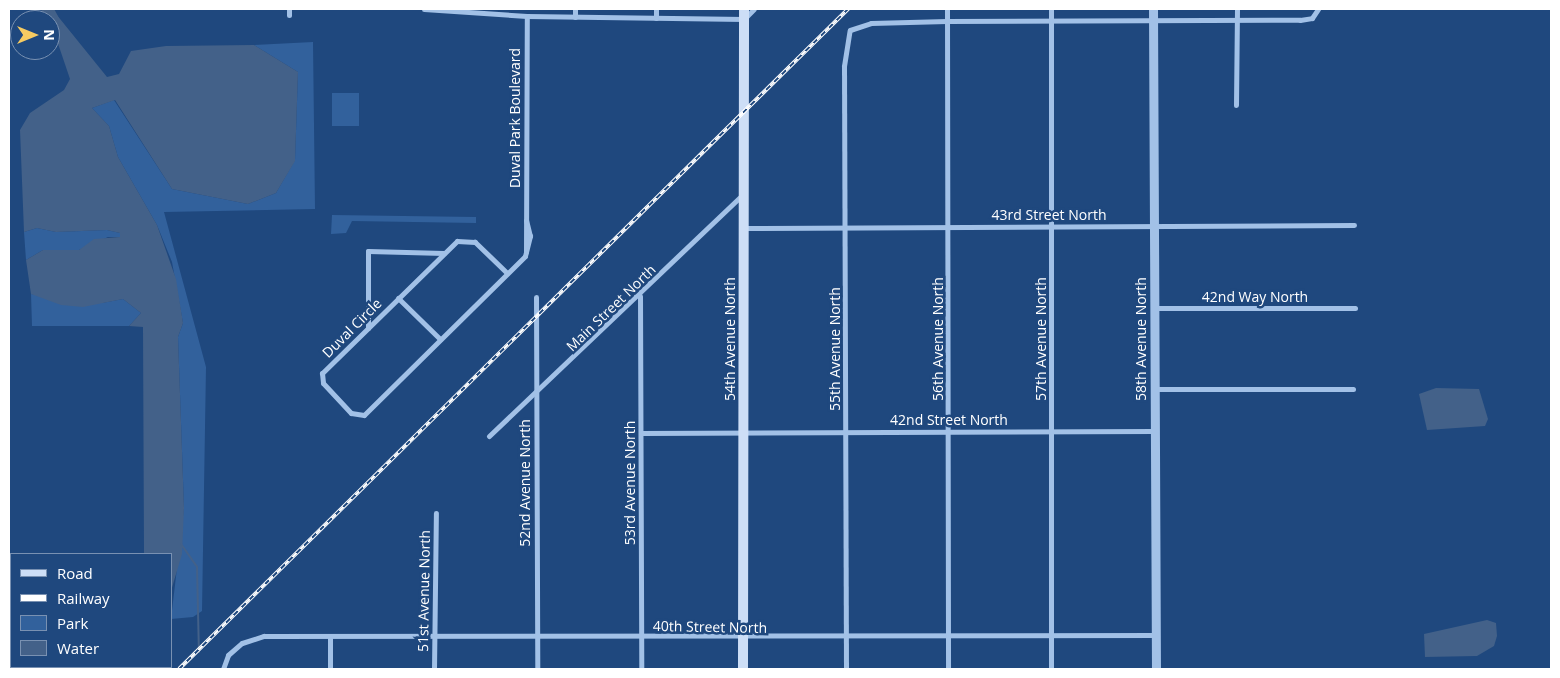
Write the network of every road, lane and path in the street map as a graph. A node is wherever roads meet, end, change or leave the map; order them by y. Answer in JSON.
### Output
{"nodes":[{"id":1,"x":424,"y":9,"type":"edge"},
{"id":2,"x":575,"y":9,"type":"edge"},
{"id":3,"x":656,"y":9,"type":"edge"},
{"id":4,"x":754,"y":9,"type":"edge"},
{"id":5,"x":947,"y":9,"type":"edge"},
{"id":6,"x":1051,"y":9,"type":"edge"},
{"id":7,"x":1153,"y":9,"type":"edge"},
{"id":8,"x":1236,"y":9,"type":"edge"},
{"id":9,"x":1318,"y":9,"type":"edge"},
{"id":10,"x":498,"y":10,"type":"edge"},
{"id":11,"x":744,"y":14,"type":"edge"},
{"id":12,"x":527,"y":16,"type":"junction"},
{"id":13,"x":575,"y":17,"type":"junction"},
{"id":14,"x":656,"y":18,"type":"junction"},
{"id":15,"x":1153,"y":19,"type":"junction"},
{"id":16,"x":1236,"y":20,"type":"junction"},
{"id":17,"x":947,"y":21,"type":"junction"},
{"id":18,"x":1051,"y":21,"type":"junction"},
{"id":19,"x":1236,"y":105,"type":"dead end"},
{"id":20,"x":744,"y":194,"type":"junction"},
{"id":21,"x":1354,"y":225,"type":"dead end"},
{"id":22,"x":950,"y":226,"type":"junction"},
{"id":23,"x":1052,"y":226,"type":"junction"},
{"id":24,"x":1154,"y":226,"type":"junction"},
{"id":25,"x":846,"y":227,"type":"junction"},
{"id":26,"x":744,"y":228,"type":"junction"},
{"id":27,"x":444,"y":253,"type":"junction"},
{"id":28,"x":526,"y":254,"type":"joint"},
{"id":29,"x":507,"y":273,"type":"junction"},
{"id":30,"x":640,"y":296,"type":"junction"},
{"id":31,"x":536,"y":297,"type":"dead end"},
{"id":32,"x":398,"y":298,"type":"junction"},
{"id":33,"x":1155,"y":308,"type":"junction"},
{"id":34,"x":1355,"y":308,"type":"dead end"},
{"id":35,"x":368,"y":328,"type":"junction"},
{"id":36,"x":440,"y":339,"type":"junction"},
{"id":37,"x":1154,"y":389,"type":"junction"},
{"id":38,"x":1353,"y":389,"type":"dead end"},
{"id":39,"x":536,"y":395,"type":"junction"},
{"id":40,"x":949,"y":431,"type":"junction"},
{"id":41,"x":1052,"y":431,"type":"junction"},
{"id":42,"x":1154,"y":431,"type":"junction"},
{"id":43,"x":846,"y":432,"type":"junction"},
{"id":44,"x":642,"y":433,"type":"junction"},
{"id":45,"x":743,"y":433,"type":"junction"},
{"id":46,"x":490,"y":436,"type":"dead end"},
{"id":47,"x":436,"y":513,"type":"dead end"},
{"id":48,"x":1156,"y":635,"type":"junction"},
{"id":49,"x":330,"y":636,"type":"junction"},
{"id":50,"x":434,"y":636,"type":"junction"},
{"id":51,"x":537,"y":637,"type":"junction"},
{"id":52,"x":641,"y":637,"type":"junction"},
{"id":53,"x":1051,"y":637,"type":"junction"},
{"id":54,"x":846,"y":638,"type":"junction"},
{"id":55,"x":948,"y":638,"type":"junction"},
{"id":56,"x":743,"y":639,"type":"junction"},
{"id":57,"x":223,"y":669,"type":"edge"},
{"id":58,"x":330,"y":669,"type":"edge"},
{"id":59,"x":434,"y":669,"type":"edge"},
{"id":60,"x":537,"y":669,"type":"edge"},
{"id":61,"x":641,"y":669,"type":"edge"},
{"id":62,"x":743,"y":669,"type":"edge"},
{"id":63,"x":846,"y":669,"type":"edge"},
{"id":64,"x":948,"y":669,"type":"edge"},
{"id":65,"x":1051,"y":669,"type":"edge"},
{"id":66,"x":1156,"y":669,"type":"edge"}],
"edges":[{"from":1,"to":10,"type":"street"},
{"from":2,"to":13,"type":"street"},
{"from":3,"to":14,"type":"street"},
{"from":4,"to":11,"type":"street"},
{"from":5,"to":17,"type":"street","name":"56th Avenue North"},
{"from":6,"to":18,"type":"street","name":"57th Avenue North"},
{"from":7,"to":15,"type":"street","name":"58th Avenue North"},
{"from":8,"to":16,"type":"street"},
{"from":9,"to":16,"type":"street"},
{"from":10,"to":12,"type":"street"},
{"from":11,"to":14,"type":"street"},
{"from":11,"to":20,"type":"main road","name":"54th Avenue North"},
{"from":12,"to":13,"type":"street"},
{"from":12,"to":28,"type":"street","name":"Duval Park Boulevard"},
{"from":13,"to":14,"type":"street"},
{"from":15,"to":16,"type":"street"},
{"from":15,"to":18,"type":"street"},
{"from":15,"to":24,"type":"street","name":"58th Avenue North"},
{"from":16,"to":19,"type":"street"},
{"from":17,"to":18,"type":"street"},
{"from":17,"to":22,"type":"street","name":"56th Avenue North"},
{"from":17,"to":25,"type":"street","name":"55th Avenue North"},
{"from":18,"to":23,"type":"street","name":"57th Avenue North"},
{"from":20,"to":26,"type":"main road","name":"54th Avenue North"},
{"from":20,"to":30,"type":"street","name":"Main Street North"},
{"from":21,"to":24,"type":"street","name":"43rd Street North"},
{"from":22,"to":23,"type":"street","name":"43rd Street North"},
{"from":22,"to":25,"type":"street","name":"43rd Street North"},
{"from":22,"to":40,"type":"street","name":"56th Avenue North"},
{"from":23,"to":24,"type":"street","name":"43rd Street North"},
{"from":23,"to":41,"type":"street","name":"57th Avenue North"},
{"from":24,"to":33,"type":"street","name":"58th Avenue North"},
{"from":25,"to":26,"type":"street","name":"43rd Street North"},
{"from":25,"to":43,"type":"street","name":"55th Avenue North"},
{"from":26,"to":45,"type":"main road","name":"54th Avenue North"},
{"from":27,"to":29,"type":"street","name":"Duval Circle"},
{"from":27,"to":32,"type":"street","name":"Duval Circle"},
{"from":27,"to":35,"type":"street"},
{"from":28,"to":29,"type":"street","name":"Duval Circle"},
{"from":29,"to":36,"type":"street","name":"Duval Circle"},
{"from":30,"to":39,"type":"street","name":"Main Street North"},
{"from":30,"to":44,"type":"street","name":"53rd Avenue North"},
{"from":31,"to":39,"type":"street","name":"52nd Avenue North"},
{"from":32,"to":35,"type":"street","name":"Duval Circle"},
{"from":32,"to":36,"type":"street"},
{"from":33,"to":34,"type":"street","name":"42nd Way North"},
{"from":33,"to":37,"type":"street","name":"58th Avenue North"},
{"from":35,"to":36,"type":"street","name":"Duval Circle"},
{"from":37,"to":38,"type":"street"},
{"from":37,"to":42,"type":"street","name":"58th Avenue North"},
{"from":39,"to":46,"type":"street","name":"Main Street North"},
{"from":39,"to":51,"type":"street","name":"52nd Avenue North"},
{"from":40,"to":41,"type":"street","name":"42nd Street North"},
{"from":40,"to":43,"type":"street","name":"42nd Street North"},
{"from":40,"to":55,"type":"street","name":"56th Avenue North"},
{"from":41,"to":42,"type":"street","name":"42nd Street North"},
{"from":41,"to":53,"type":"street","name":"57th Avenue North"},
{"from":42,"to":48,"type":"street","name":"58th Avenue North"},
{"from":43,"to":45,"type":"street","name":"42nd Street North"},
{"from":43,"to":54,"type":"street","name":"55th Avenue North"},
{"from":44,"to":45,"type":"street","name":"42nd Street North"},
{"from":44,"to":52,"type":"street","name":"53rd Avenue North"},
{"from":45,"to":56,"type":"main road","name":"54th Avenue North"},
{"from":47,"to":50,"type":"street","name":"51st Avenue North"},
{"from":48,"to":53,"type":"street","name":"40th Street North"},
{"from":48,"to":66,"type":"street","name":"58th Avenue North"},
{"from":49,"to":50,"type":"street","name":"40th Street North"},
{"from":49,"to":57,"type":"street","name":"40th Street North"},
{"from":49,"to":58,"type":"street"},
{"from":50,"to":51,"type":"street","name":"40th Street North"},
{"from":50,"to":59,"type":"street","name":"51st Avenue North"},
{"from":51,"to":52,"type":"street","name":"40th Street North"},
{"from":51,"to":60,"type":"street","name":"52nd Avenue North"},
{"from":52,"to":56,"type":"street","name":"40th Street North"},
{"from":52,"to":61,"type":"street","name":"53rd Avenue North"},
{"from":53,"to":55,"type":"street","name":"40th Street North"},
{"from":53,"to":65,"type":"street","name":"57th Avenue North"},
{"from":54,"to":55,"type":"street","name":"40th Street North"},
{"from":54,"to":56,"type":"street","name":"40th Street North"},
{"from":54,"to":63,"type":"street","name":"55th Avenue North"},
{"from":55,"to":64,"type":"street","name":"56th Avenue North"},
{"from":56,"to":62,"type":"main road","name":"54th Avenue North"}]}
